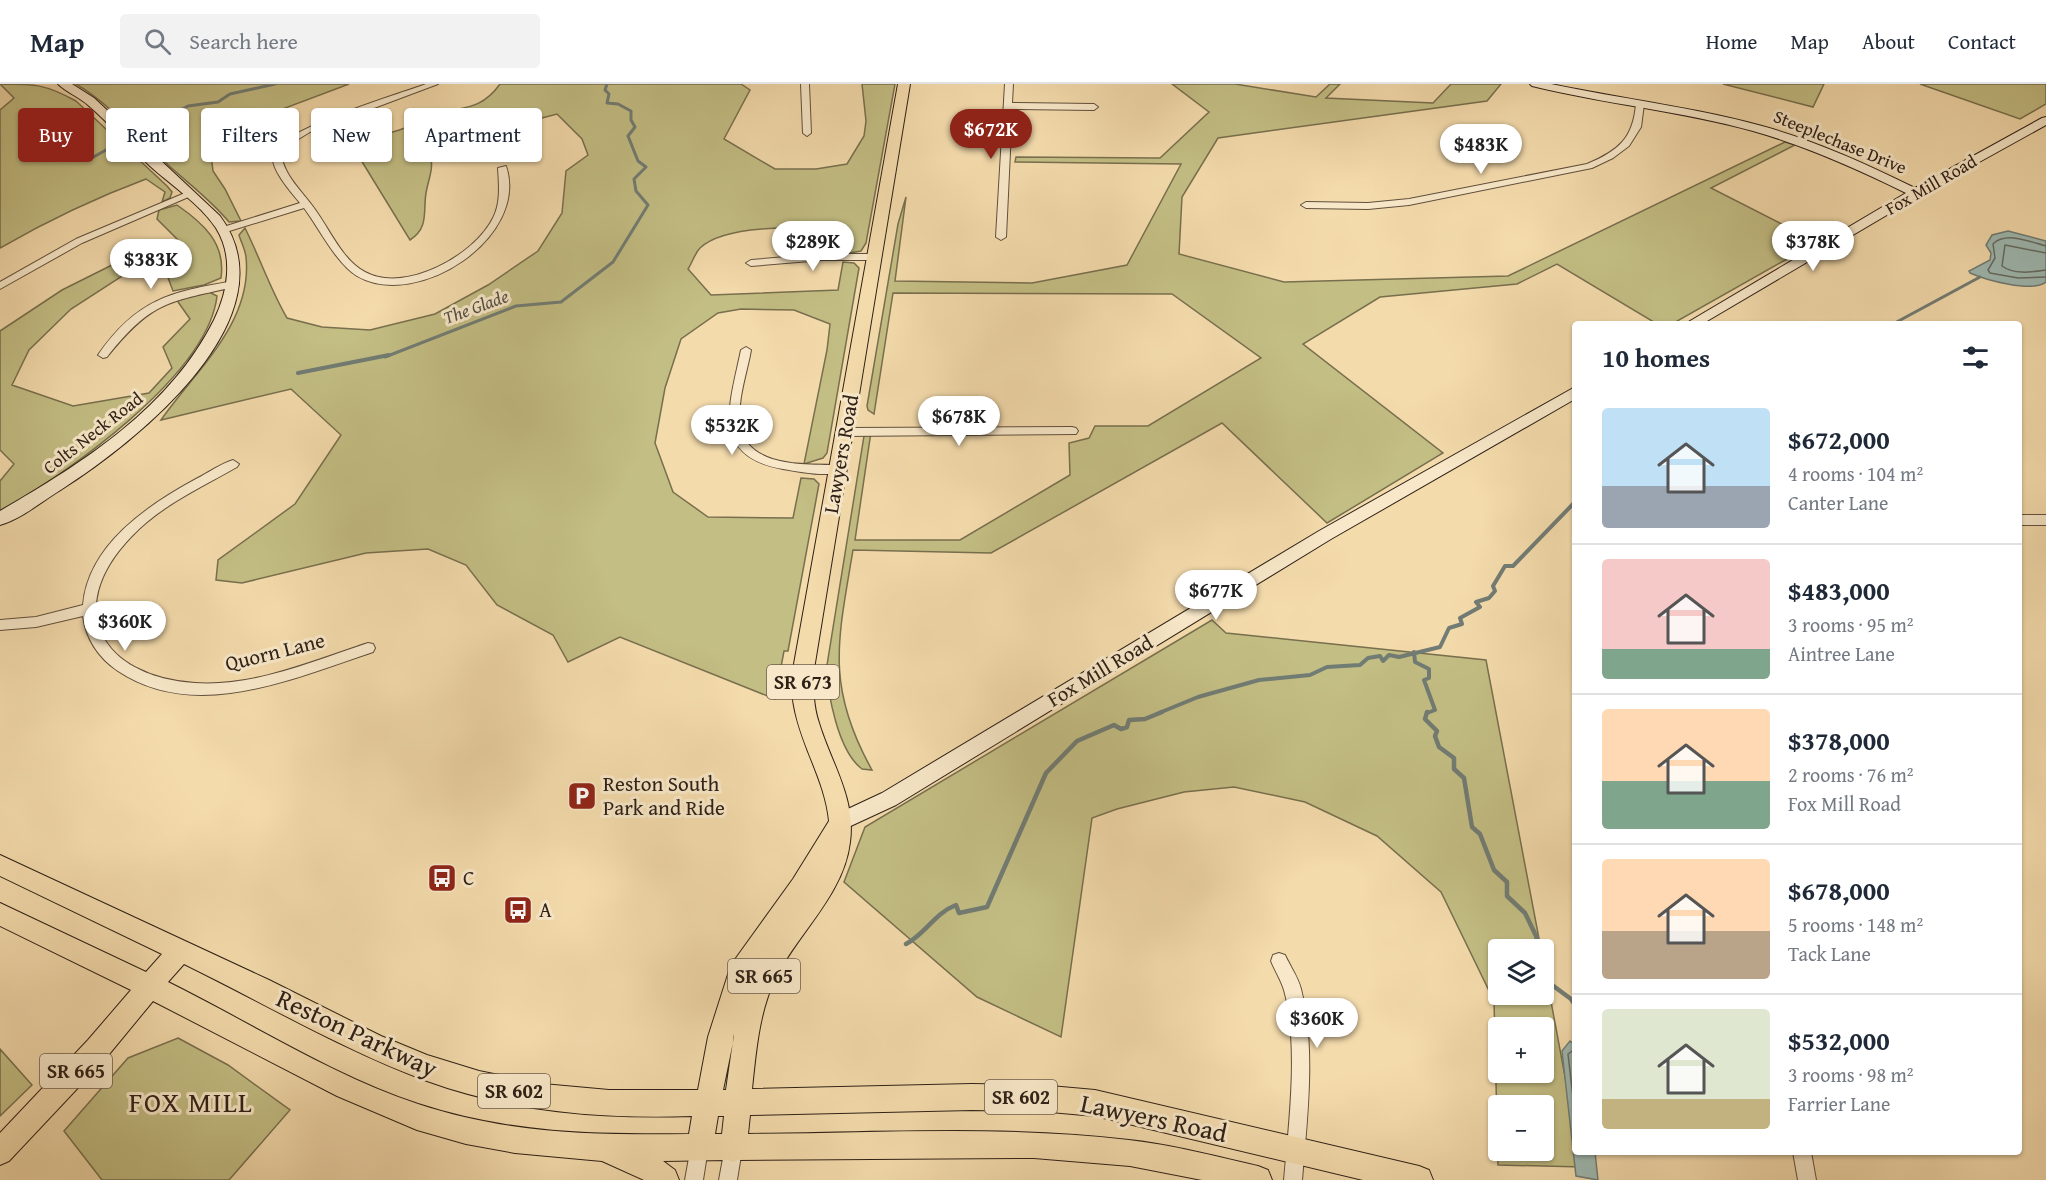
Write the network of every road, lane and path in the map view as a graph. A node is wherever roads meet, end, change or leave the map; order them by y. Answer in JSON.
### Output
{"nodes":[{"id":1,"x":64,"y":84,"type":"edge"},
{"id":2,"x":434,"y":84,"type":"edge"},
{"id":3,"x":805,"y":84,"type":"edge"},
{"id":4,"x":904,"y":84,"type":"edge"},
{"id":5,"x":1009,"y":84,"type":"edge"},
{"id":6,"x":1536,"y":84,"type":"edge"},
{"id":7,"x":1640,"y":104,"type":"junction"},
{"id":8,"x":1008,"y":106,"type":"junction"},
{"id":9,"x":1094,"y":107,"type":"dead end"},
{"id":10,"x":2046,"y":120,"type":"edge"},
{"id":11,"x":807,"y":133,"type":"dead end"},
{"id":12,"x":503,"y":168,"type":"dead end"},
{"id":13,"x":1917,"y":193,"type":"junction"},
{"id":14,"x":188,"y":195,"type":"junction"},
{"id":15,"x":306,"y":204,"type":"junction"},
{"id":16,"x":1306,"y":205,"type":"dead end"},
{"id":17,"x":224,"y":230,"type":"junction"},
{"id":18,"x":1001,"y":237,"type":"dead end"},
{"id":19,"x":875,"y":257,"type":"junction"},
{"id":20,"x":751,"y":262,"type":"dead end"},
{"id":21,"x":234,"y":284,"type":"junction"},
{"id":22,"x":0,"y":286,"type":"edge"},
{"id":23,"x":1697,"y":321,"type":"edge"},
{"id":24,"x":746,"y":350,"type":"dead end"},
{"id":25,"x":103,"y":355,"type":"dead end"},
{"id":26,"x":1572,"y":394,"type":"edge"},
{"id":27,"x":1072,"y":431,"type":"dead end"},
{"id":28,"x":845,"y":432,"type":"junction"},
{"id":29,"x":233,"y":464,"type":"dead end"},
{"id":30,"x":838,"y":469,"type":"junction"},
{"id":31,"x":0,"y":519,"type":"edge"},
{"id":32,"x":2022,"y":520,"type":"edge"},
{"id":33,"x":2046,"y":520,"type":"edge"},
{"id":34,"x":89,"y":609,"type":"junction"},
{"id":35,"x":0,"y":625,"type":"edge"},
{"id":36,"x":368,"y":648,"type":"dead end"},
{"id":37,"x":842,"y":820,"type":"junction"},
{"id":38,"x":0,"y":865,"type":"edge"},
{"id":39,"x":0,"y":914,"type":"edge"},
{"id":40,"x":180,"y":950,"type":"junction"},
{"id":41,"x":1279,"y":961,"type":"dead end"},
{"id":42,"x":149,"y":987,"type":"junction"},
{"id":43,"x":740,"y":1101,"type":"junction"},
{"id":44,"x":708,"y":1102,"type":"junction"},
{"id":45,"x":589,"y":1148,"type":"junction"},
{"id":46,"x":699,"y":1148,"type":"junction"},
{"id":47,"x":733,"y":1149,"type":"junction"},
{"id":48,"x":1297,"y":1150,"type":"junction"},
{"id":49,"x":0,"y":1152,"type":"edge"},
{"id":50,"x":1803,"y":1155,"type":"edge"},
{"id":51,"x":665,"y":1180,"type":"edge"},
{"id":52,"x":694,"y":1180,"type":"edge"},
{"id":53,"x":728,"y":1180,"type":"edge"},
{"id":54,"x":1258,"y":1180,"type":"edge"},
{"id":55,"x":1293,"y":1180,"type":"edge"},
{"id":56,"x":1419,"y":1180,"type":"edge"},
{"id":57,"x":1807,"y":1180,"type":"edge"}],
"edges":[{"from":1,"to":14,"type":"main road","name":"Colts Neck Road"},
{"from":2,"to":15,"type":"street"},
{"from":3,"to":11,"type":"street"},
{"from":4,"to":19,"type":"main road","name":"Lawyers Road","number":"SR 673"},
{"from":5,"to":8,"type":"street"},
{"from":6,"to":7,"type":"main road","name":"Steeplechase Drive"},
{"from":7,"to":13,"type":"main road","name":"Steeplechase Drive"},
{"from":7,"to":16,"type":"street"},
{"from":8,"to":9,"type":"street"},
{"from":8,"to":18,"type":"street"},
{"from":10,"to":13,"type":"main road","name":"Fox Mill Road"},
{"from":12,"to":15,"type":"street"},
{"from":13,"to":23,"type":"main road","name":"Fox Mill Road"},
{"from":14,"to":17,"type":"main road","name":"Colts Neck Road"},
{"from":14,"to":22,"type":"street"},
{"from":15,"to":17,"type":"street"},
{"from":17,"to":21,"type":"main road","name":"Colts Neck Road"},
{"from":19,"to":20,"type":"street"},
{"from":19,"to":28,"type":"main road","name":"Lawyers Road","number":"SR 673"},
{"from":21,"to":25,"type":"street"},
{"from":21,"to":31,"type":"main road","name":"Colts Neck Road"},
{"from":24,"to":30,"type":"street"},
{"from":26,"to":37,"type":"main road","name":"Fox Mill Road"},
{"from":27,"to":28,"type":"street"},
{"from":28,"to":30,"type":"main road","name":"Lawyers Road","number":"SR 673"},
{"from":29,"to":34,"type":"street","name":"Quorn Lane"},
{"from":30,"to":37,"type":"main road","name":"Lawyers Road","number":"SR 673"},
{"from":32,"to":33,"type":"street"},
{"from":34,"to":35,"type":"street"},
{"from":34,"to":36,"type":"street","name":"Quorn Lane"},
{"from":37,"to":43,"type":"main road","name":"Lawyers Road","number":"SR 665"},
{"from":37,"to":44,"type":"main road","number":"SR 665"},
{"from":38,"to":40,"type":"main road","name":"Reston Parkway","number":"SR 602"},
{"from":39,"to":42,"type":"main road","number":"SR 602"},
{"from":40,"to":42,"type":"main road","number":"SR 665"},
{"from":40,"to":44,"type":"main road","name":"Reston Parkway","number":"SR 602"},
{"from":41,"to":48,"type":"street"},
{"from":42,"to":45,"type":"main road","number":"SR 602"},
{"from":42,"to":49,"type":"main road","number":"SR 665"},
{"from":43,"to":44,"type":"main road","name":"Reston Parkway","number":"SR 602"},
{"from":43,"to":47,"type":"main road","name":"Lawyers Road","number":"SR 665"},
{"from":43,"to":48,"type":"main road","name":"Lawyers Road","number":"SR 602"},
{"from":44,"to":46,"type":"main road","number":"SR 665"},
{"from":45,"to":46,"type":"main road","number":"SR 602"},
{"from":45,"to":51,"type":"main road"},
{"from":46,"to":47,"type":"main road","number":"SR 602"},
{"from":46,"to":52,"type":"street"},
{"from":47,"to":53,"type":"street"},
{"from":47,"to":54,"type":"main road","name":"Lawyers Road","number":"SR 602"},
{"from":48,"to":55,"type":"street"},
{"from":48,"to":56,"type":"main road","name":"Lawyers Road","number":"SR 602"},
{"from":50,"to":57,"type":"street"}]}
